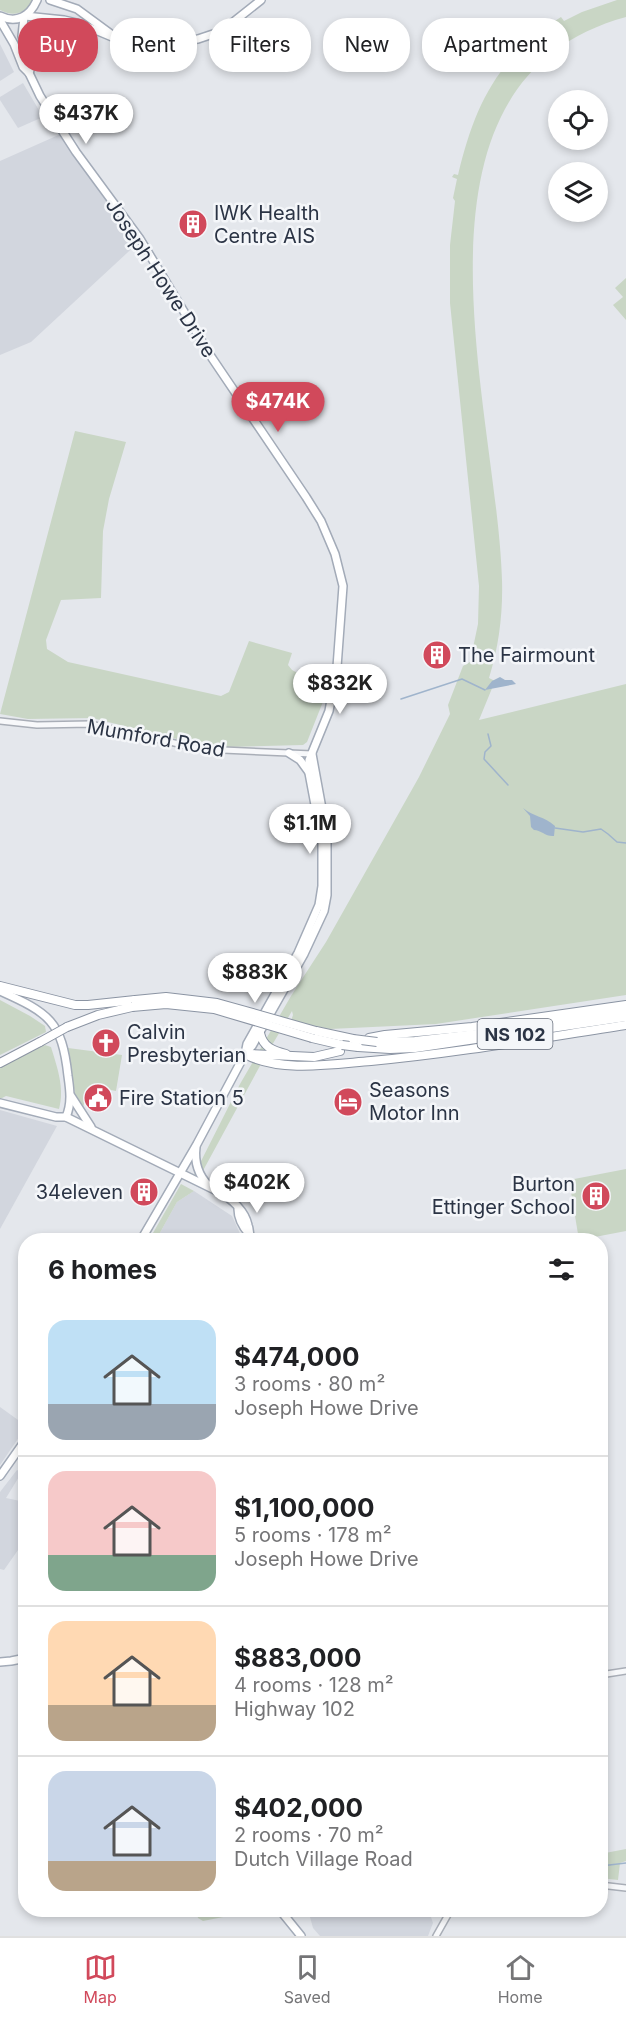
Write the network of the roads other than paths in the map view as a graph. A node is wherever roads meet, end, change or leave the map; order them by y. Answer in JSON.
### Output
{"nodes":[{"id":1,"x":37,"y":0,"type":"edge"},
{"id":2,"x":50,"y":0,"type":"edge"},
{"id":3,"x":261,"y":0,"type":"edge"},
{"id":4,"x":25,"y":17,"type":"junction"},
{"id":5,"x":0,"y":18,"type":"edge"},
{"id":6,"x":110,"y":34,"type":"edge"},
{"id":7,"x":110,"y":37,"type":"edge"},
{"id":8,"x":197,"y":39,"type":"edge"},
{"id":9,"x":29,"y":73,"type":"junction"},
{"id":10,"x":0,"y":721,"type":"edge"},
{"id":11,"x":289,"y":753,"type":"junction"},
{"id":12,"x":312,"y":753,"type":"junction"},
{"id":13,"x":309,"y":773,"type":"junction"},
{"id":14,"x":0,"y":986,"type":"edge"},
{"id":15,"x":0,"y":992,"type":"edge"},
{"id":16,"x":133,"y":1003,"type":"junction"},
{"id":17,"x":626,"y":1005,"type":"edge"},
{"id":18,"x":626,"y":1011,"type":"edge"},
{"id":19,"x":626,"y":1017,"type":"edge"},
{"id":20,"x":626,"y":1024,"type":"edge"},
{"id":21,"x":260,"y":1034,"type":"junction"},
{"id":22,"x":314,"y":1035,"type":"junction"},
{"id":23,"x":373,"y":1040,"type":"junction"},
{"id":24,"x":341,"y":1048,"type":"junction"},
{"id":25,"x":245,"y":1054,"type":"junction"},
{"id":26,"x":299,"y":1057,"type":"junction"},
{"id":27,"x":0,"y":1063,"type":"edge"},
{"id":28,"x":71,"y":1096,"type":"junction"},
{"id":29,"x":0,"y":1103,"type":"edge"},
{"id":30,"x":66,"y":1117,"type":"junction"},
{"id":31,"x":92,"y":1129,"type":"junction"},
{"id":32,"x":197,"y":1144,"type":"junction"},
{"id":33,"x":180,"y":1173,"type":"junction"},
{"id":34,"x":254,"y":1183,"type":"dead end"},
{"id":35,"x":216,"y":1191,"type":"junction"},
{"id":36,"x":145,"y":1233,"type":"edge"},
{"id":37,"x":247,"y":1233,"type":"edge"},
{"id":38,"x":18,"y":1450,"type":"edge"},
{"id":39,"x":0,"y":1476,"type":"edge"},
{"id":40,"x":18,"y":1660,"type":"edge"},
{"id":41,"x":0,"y":1662,"type":"edge"},
{"id":42,"x":626,"y":1671,"type":"edge"},
{"id":43,"x":608,"y":1674,"type":"edge"},
{"id":44,"x":608,"y":1886,"type":"edge"},
{"id":45,"x":626,"y":1888,"type":"edge"},
{"id":46,"x":285,"y":1917,"type":"edge"},
{"id":47,"x":447,"y":1917,"type":"edge"},
{"id":48,"x":301,"y":1936,"type":"edge"},
{"id":49,"x":436,"y":1936,"type":"edge"}],
"edges":[{"from":1,"to":4,"type":"main road"},
{"from":2,"to":6,"type":"main road"},
{"from":3,"to":8,"type":"main road"},
{"from":4,"to":5,"type":"main road"},
{"from":4,"to":7,"type":"main road"},
{"from":4,"to":9,"type":"main road","name":"Joseph Howe Drive"},
{"from":5,"to":9,"type":"main road","name":"Joseph Howe Drive"},
{"from":9,"to":12,"type":"main road","name":"Joseph Howe Drive"},
{"from":10,"to":11,"type":"street","name":"Mumford Road"},
{"from":11,"to":12,"type":"street","name":"Mumford Road"},
{"from":11,"to":13,"type":"main road"},
{"from":12,"to":13,"type":"main road","name":"Joseph Howe Drive"},
{"from":12,"to":21,"type":"main road","name":"Joseph Howe Drive"},
{"from":13,"to":25,"type":"main road","name":"Joseph Howe Drive"},
{"from":14,"to":16,"type":"highway","number":"NS 102"},
{"from":15,"to":28,"type":"main road"},
{"from":16,"to":22,"type":"highway","number":"NS 102","bridge":true},
{"from":16,"to":27,"type":"highway","number":"NS 102","bridge":true},
{"from":17,"to":23,"type":"highway"},
{"from":18,"to":23,"type":"highway","number":"NS 102"},
{"from":19,"to":24,"type":"highway","number":"NS 102","bridge":true},
{"from":20,"to":25,"type":"highway"},
{"from":21,"to":25,"type":"main road","name":"Joseph Howe Drive"},
{"from":21,"to":26,"type":"highway"},
{"from":22,"to":23,"type":"highway","number":"NS 102","bridge":true},
{"from":22,"to":24,"type":"highway","number":"NS 102"},
{"from":24,"to":26,"type":"highway"},
{"from":25,"to":26,"type":"highway"},
{"from":25,"to":32,"type":"main road","name":"Joseph Howe Drive"},
{"from":28,"to":30,"type":"main road"},
{"from":28,"to":31,"type":"main road"},
{"from":29,"to":30,"type":"main road"},
{"from":30,"to":31,"type":"main road"},
{"from":31,"to":33,"type":"main road"},
{"from":32,"to":33,"type":"main road","name":"Joseph Howe Drive"},
{"from":32,"to":35,"type":"main road"},
{"from":33,"to":35,"type":"main road"},
{"from":33,"to":36,"type":"main road","name":"Joseph Howe Drive"},
{"from":34,"to":35,"type":"main road"},
{"from":35,"to":37,"type":"main road"},
{"from":38,"to":39,"type":"main road"},
{"from":40,"to":41,"type":"main road"},
{"from":42,"to":43,"type":"street"},
{"from":44,"to":45,"type":"street"},
{"from":46,"to":48,"type":"main road"},
{"from":47,"to":49,"type":"street"}]}
